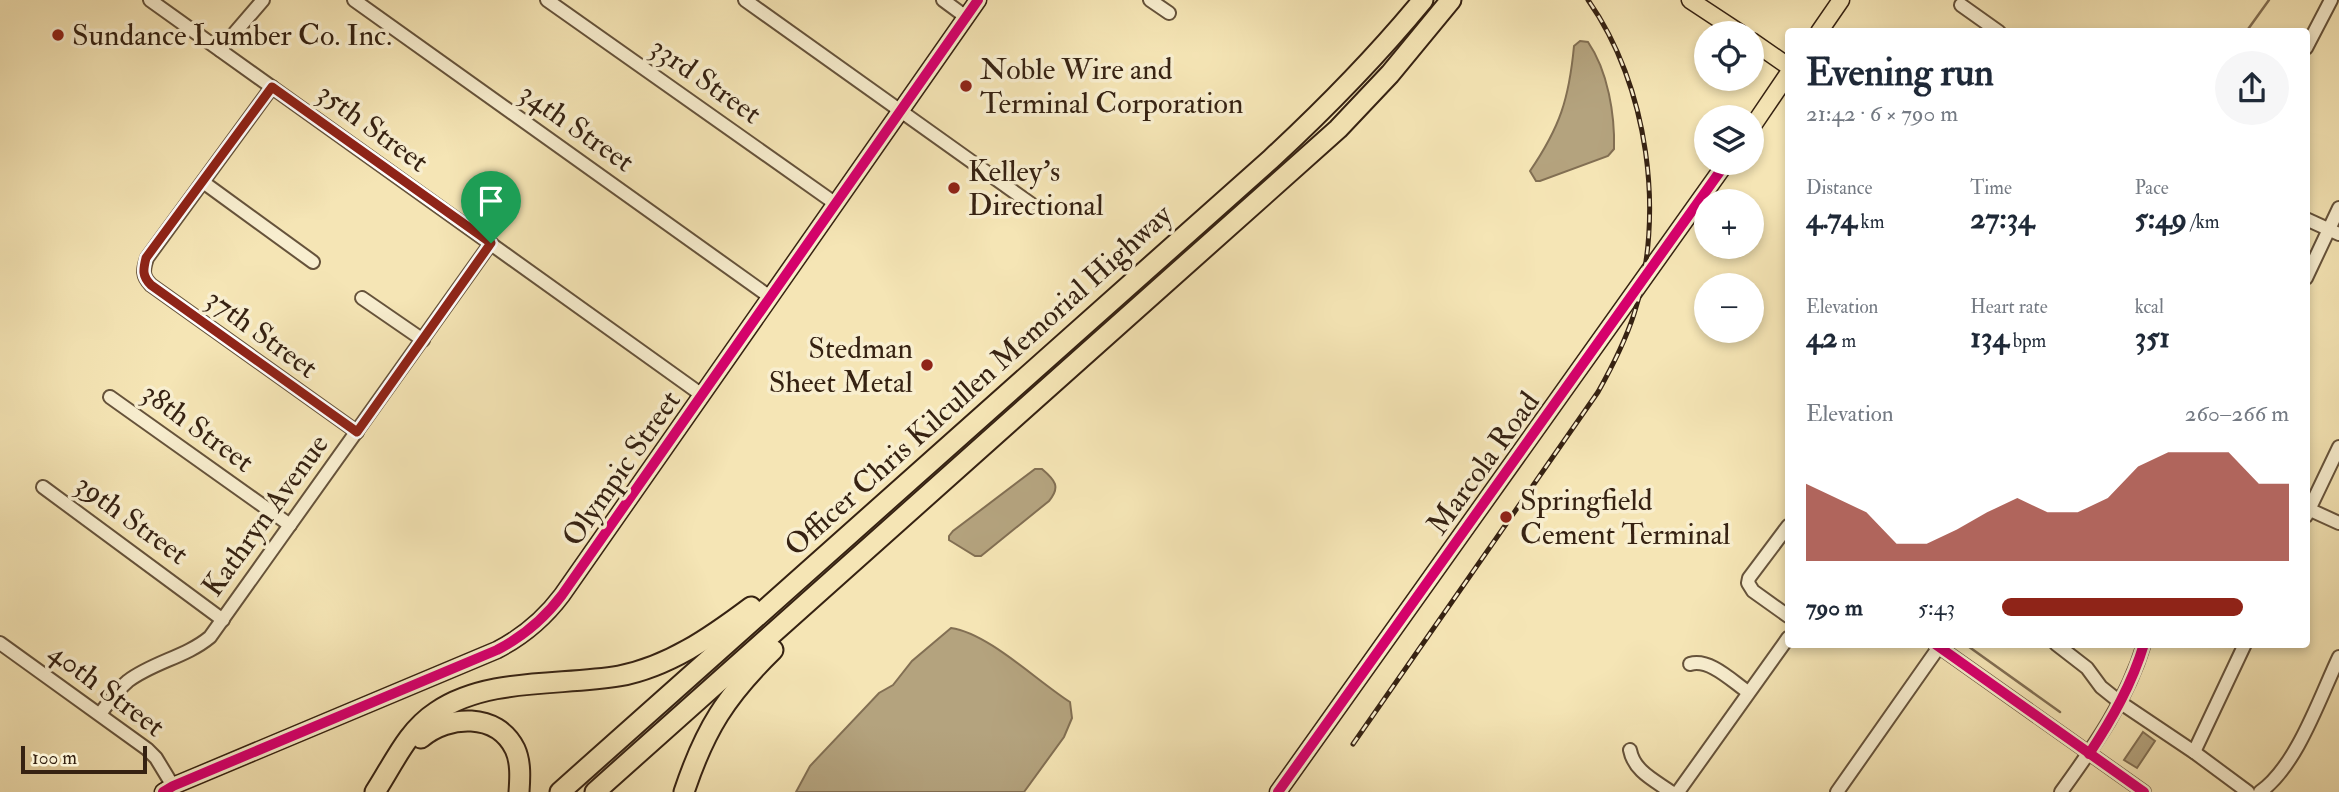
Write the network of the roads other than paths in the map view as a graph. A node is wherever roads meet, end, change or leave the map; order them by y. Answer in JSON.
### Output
{"nodes":[{"id":1,"x":150,"y":0,"type":"edge"},
{"id":2,"x":263,"y":0,"type":"edge"},
{"id":3,"x":354,"y":0,"type":"edge"},
{"id":4,"x":547,"y":0,"type":"edge"},
{"id":5,"x":745,"y":0,"type":"edge"},
{"id":6,"x":943,"y":0,"type":"edge"},
{"id":7,"x":978,"y":0,"type":"edge"},
{"id":8,"x":1150,"y":0,"type":"edge"},
{"id":9,"x":1423,"y":0,"type":"edge"},
{"id":10,"x":1451,"y":0,"type":"edge"},
{"id":11,"x":1690,"y":0,"type":"edge"},
{"id":12,"x":1841,"y":0,"type":"edge"},
{"id":13,"x":2332,"y":0,"type":"edge"},
{"id":14,"x":1961,"y":5,"type":"dead end"},
{"id":15,"x":1169,"y":13,"type":"dead end"},
{"id":16,"x":967,"y":17,"type":"junction"},
{"id":17,"x":1722,"y":21,"type":"edge"},
{"id":18,"x":1822,"y":28,"type":"edge"},
{"id":19,"x":1993,"y":28,"type":"edge"},
{"id":20,"x":2310,"y":41,"type":"edge"},
{"id":21,"x":1764,"y":49,"type":"edge"},
{"id":22,"x":220,"y":50,"type":"junction"},
{"id":23,"x":1785,"y":64,"type":"edge"},
{"id":24,"x":1785,"y":78,"type":"edge"},
{"id":25,"x":272,"y":87,"type":"junction"},
{"id":26,"x":1764,"y":109,"type":"edge"},
{"id":27,"x":900,"y":111,"type":"junction"},
{"id":28,"x":1717,"y":175,"type":"edge"},
{"id":29,"x":203,"y":182,"type":"junction"},
{"id":30,"x":836,"y":204,"type":"junction"},
{"id":31,"x":1031,"y":204,"type":"dead end"},
{"id":32,"x":2339,"y":208,"type":"edge"},
{"id":33,"x":2310,"y":221,"type":"edge"},
{"id":34,"x":2334,"y":232,"type":"edge"},
{"id":35,"x":491,"y":243,"type":"junction"},
{"id":36,"x":313,"y":262,"type":"dead end"},
{"id":37,"x":2310,"y":271,"type":"edge"},
{"id":38,"x":770,"y":297,"type":"junction"},
{"id":39,"x":362,"y":298,"type":"dead end"},
{"id":40,"x":423,"y":340,"type":"junction"},
{"id":41,"x":702,"y":395,"type":"junction"},
{"id":42,"x":110,"y":397,"type":"dead end"},
{"id":43,"x":357,"y":432,"type":"junction"},
{"id":44,"x":2339,"y":447,"type":"edge"},
{"id":45,"x":43,"y":487,"type":"dead end"},
{"id":46,"x":2310,"y":507,"type":"edge"},
{"id":47,"x":2310,"y":512,"type":"edge"},
{"id":48,"x":2339,"y":523,"type":"edge"},
{"id":49,"x":895,"y":524,"type":"junction"},
{"id":50,"x":290,"y":525,"type":"junction"},
{"id":51,"x":855,"y":530,"type":"junction"},
{"id":52,"x":1785,"y":530,"type":"edge"},
{"id":53,"x":1785,"y":614,"type":"edge"},
{"id":54,"x":223,"y":620,"type":"junction"},
{"id":55,"x":1785,"y":642,"type":"edge"},
{"id":56,"x":0,"y":643,"type":"edge"},
{"id":57,"x":1936,"y":648,"type":"edge"},
{"id":58,"x":1942,"y":648,"type":"edge"},
{"id":59,"x":2061,"y":648,"type":"edge"},
{"id":60,"x":2143,"y":648,"type":"edge"},
{"id":61,"x":2243,"y":648,"type":"edge"},
{"id":62,"x":2339,"y":657,"type":"edge"},
{"id":63,"x":1690,"y":664,"type":"dead end"},
{"id":64,"x":1748,"y":692,"type":"junction"},
{"id":65,"x":2121,"y":703,"type":"junction"},
{"id":66,"x":100,"y":714,"type":"junction"},
{"id":67,"x":1630,"y":750,"type":"dead end"},
{"id":68,"x":2194,"y":752,"type":"junction"},
{"id":69,"x":2089,"y":754,"type":"junction"},
{"id":70,"x":387,"y":774,"type":"junction"},
{"id":71,"x":168,"y":789,"type":"edge"},
{"id":72,"x":375,"y":792,"type":"edge"},
{"id":73,"x":519,"y":792,"type":"edge"},
{"id":74,"x":560,"y":792,"type":"edge"},
{"id":75,"x":595,"y":792,"type":"edge"},
{"id":76,"x":684,"y":792,"type":"edge"},
{"id":77,"x":1278,"y":792,"type":"edge"},
{"id":78,"x":1671,"y":792,"type":"edge"},
{"id":79,"x":1678,"y":792,"type":"edge"},
{"id":80,"x":1837,"y":792,"type":"edge"},
{"id":81,"x":2061,"y":792,"type":"edge"},
{"id":82,"x":2144,"y":792,"type":"edge"},
{"id":83,"x":2248,"y":792,"type":"edge"},
{"id":84,"x":2260,"y":792,"type":"edge"}],
"edges":[{"from":1,"to":22,"type":"street","name":"35th Street"},
{"from":2,"to":22,"type":"street"},
{"from":3,"to":38,"type":"street","name":"34th Street"},
{"from":4,"to":30,"type":"street","name":"33rd Street"},
{"from":5,"to":27,"type":"street"},
{"from":6,"to":16,"type":"street"},
{"from":7,"to":16,"type":"main road","name":"Olympic Street"},
{"from":8,"to":15,"type":"street"},
{"from":9,"to":51,"type":"highway","name":"Officer Chris Kilcullen Memorial Highway"},
{"from":10,"to":49,"type":"highway","name":"Officer Chris Kilcullen Memorial Highway"},
{"from":11,"to":17,"type":"main road"},
{"from":12,"to":18,"type":"main road"},
{"from":13,"to":20,"type":"street"},
{"from":14,"to":19,"type":"street"},
{"from":16,"to":27,"type":"main road","name":"Olympic Street"},
{"from":21,"to":23,"type":"main road"},
{"from":22,"to":25,"type":"street","name":"35th Street"},
{"from":24,"to":26,"type":"main road"},
{"from":25,"to":29,"type":"street"},
{"from":25,"to":35,"type":"street","name":"35th Street"},
{"from":27,"to":30,"type":"main road","name":"Olympic Street"},
{"from":27,"to":31,"type":"street"},
{"from":28,"to":77,"type":"main road","name":"Marcola Road"},
{"from":29,"to":36,"type":"street"},
{"from":29,"to":43,"type":"street","name":"37th Street"},
{"from":30,"to":38,"type":"main road","name":"Olympic Street"},
{"from":32,"to":34,"type":"street"},
{"from":33,"to":34,"type":"street"},
{"from":34,"to":37,"type":"street"},
{"from":35,"to":40,"type":"street","name":"Kathryn Avenue"},
{"from":35,"to":41,"type":"street","name":"35th Street"},
{"from":38,"to":41,"type":"main road","name":"Olympic Street"},
{"from":39,"to":40,"type":"street"},
{"from":40,"to":43,"type":"street","name":"Kathryn Avenue"},
{"from":41,"to":71,"type":"main road","name":"Olympic Street"},
{"from":42,"to":50,"type":"street","name":"38th Street"},
{"from":43,"to":50,"type":"street","name":"Kathryn Avenue"},
{"from":44,"to":46,"type":"street"},
{"from":45,"to":54,"type":"street","name":"39th Street"},
{"from":47,"to":48,"type":"street"},
{"from":49,"to":75,"type":"highway","name":"Officer Chris Kilcullen Memorial Highway"},
{"from":49,"to":76,"type":"highway"},
{"from":50,"to":54,"type":"street","name":"Kathryn Avenue"},
{"from":51,"to":70,"type":"highway"},
{"from":51,"to":74,"type":"highway","name":"Officer Chris Kilcullen Memorial Highway"},
{"from":52,"to":53,"type":"street"},
{"from":54,"to":66,"type":"street","name":"Kathryn Avenue"},
{"from":55,"to":64,"type":"street"},
{"from":56,"to":66,"type":"street","name":"40th Street"},
{"from":57,"to":80,"type":"street"},
{"from":58,"to":69,"type":"street"},
{"from":59,"to":65,"type":"street"},
{"from":60,"to":65,"type":"street"},
{"from":61,"to":68,"type":"street"},
{"from":62,"to":84,"type":"street"},
{"from":63,"to":64,"type":"street"},
{"from":64,"to":79,"type":"street"},
{"from":65,"to":68,"type":"street"},
{"from":65,"to":69,"type":"street"},
{"from":66,"to":71,"type":"street","name":"40th Street"},
{"from":67,"to":78,"type":"street"},
{"from":68,"to":83,"type":"street"},
{"from":69,"to":81,"type":"street"},
{"from":69,"to":82,"type":"street"},
{"from":70,"to":72,"type":"highway"},
{"from":70,"to":73,"type":"highway"}]}
